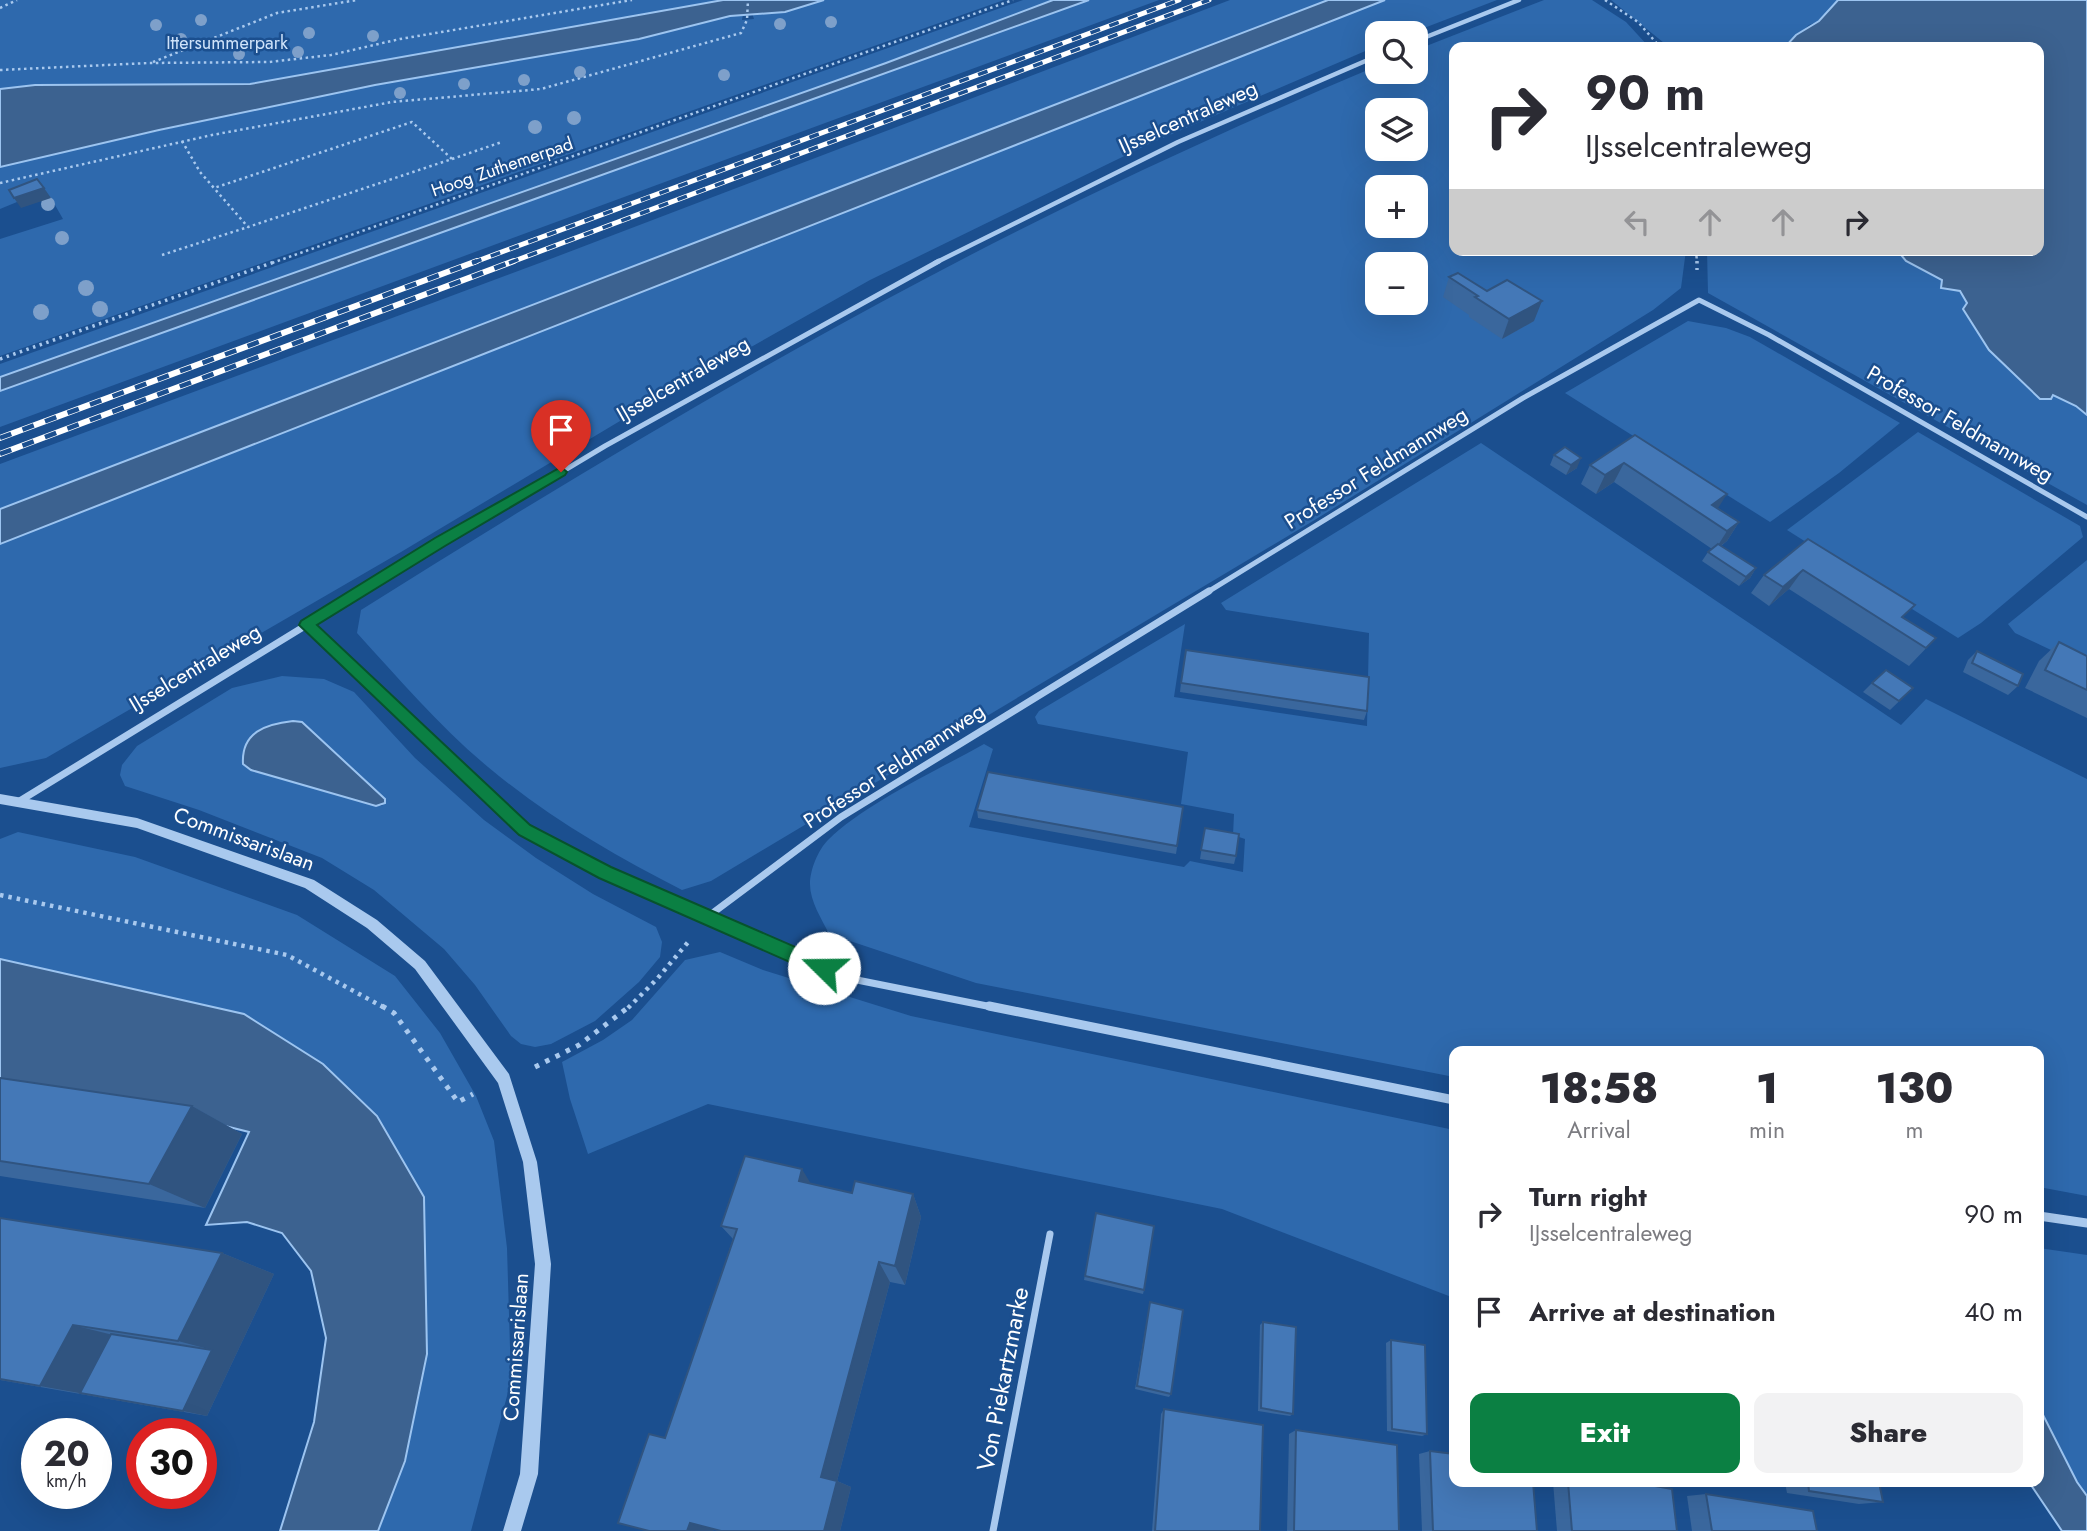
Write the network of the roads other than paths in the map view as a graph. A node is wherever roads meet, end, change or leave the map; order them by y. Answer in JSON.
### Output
{"nodes":[{"id":1,"x":1519,"y":0,"type":"edge"},
{"id":2,"x":1428,"y":36,"type":"edge"},
{"id":3,"x":1365,"y":62,"type":"edge"},
{"id":4,"x":2087,"y":517,"type":"edge"},
{"id":5,"x":306,"y":625,"type":"junction"},
{"id":6,"x":0,"y":799,"type":"edge"},
{"id":7,"x":17,"y":802,"type":"junction"},
{"id":8,"x":706,"y":918,"type":"junction"},
{"id":9,"x":1449,"y":1099,"type":"edge"},
{"id":10,"x":2044,"y":1217,"type":"edge"},
{"id":11,"x":2087,"y":1223,"type":"edge"},
{"id":12,"x":1050,"y":1234,"type":"dead end"},
{"id":13,"x":512,"y":1531,"type":"edge"},
{"id":14,"x":993,"y":1531,"type":"edge"}],
"edges":[{"from":1,"to":2,"type":"street"},
{"from":3,"to":5,"type":"street","name":"IJsselcentraleweg"},
{"from":4,"to":8,"type":"street","name":"Professor Feldmannweg"},
{"from":5,"to":7,"type":"street","name":"IJsselcentraleweg"},
{"from":5,"to":8,"type":"street"},
{"from":6,"to":7,"type":"street"},
{"from":7,"to":13,"type":"street","name":"Commissarislaan"},
{"from":8,"to":9,"type":"street"},
{"from":10,"to":11,"type":"street"},
{"from":12,"to":14,"type":"lane","name":"Von Piekartzmarke"}]}
